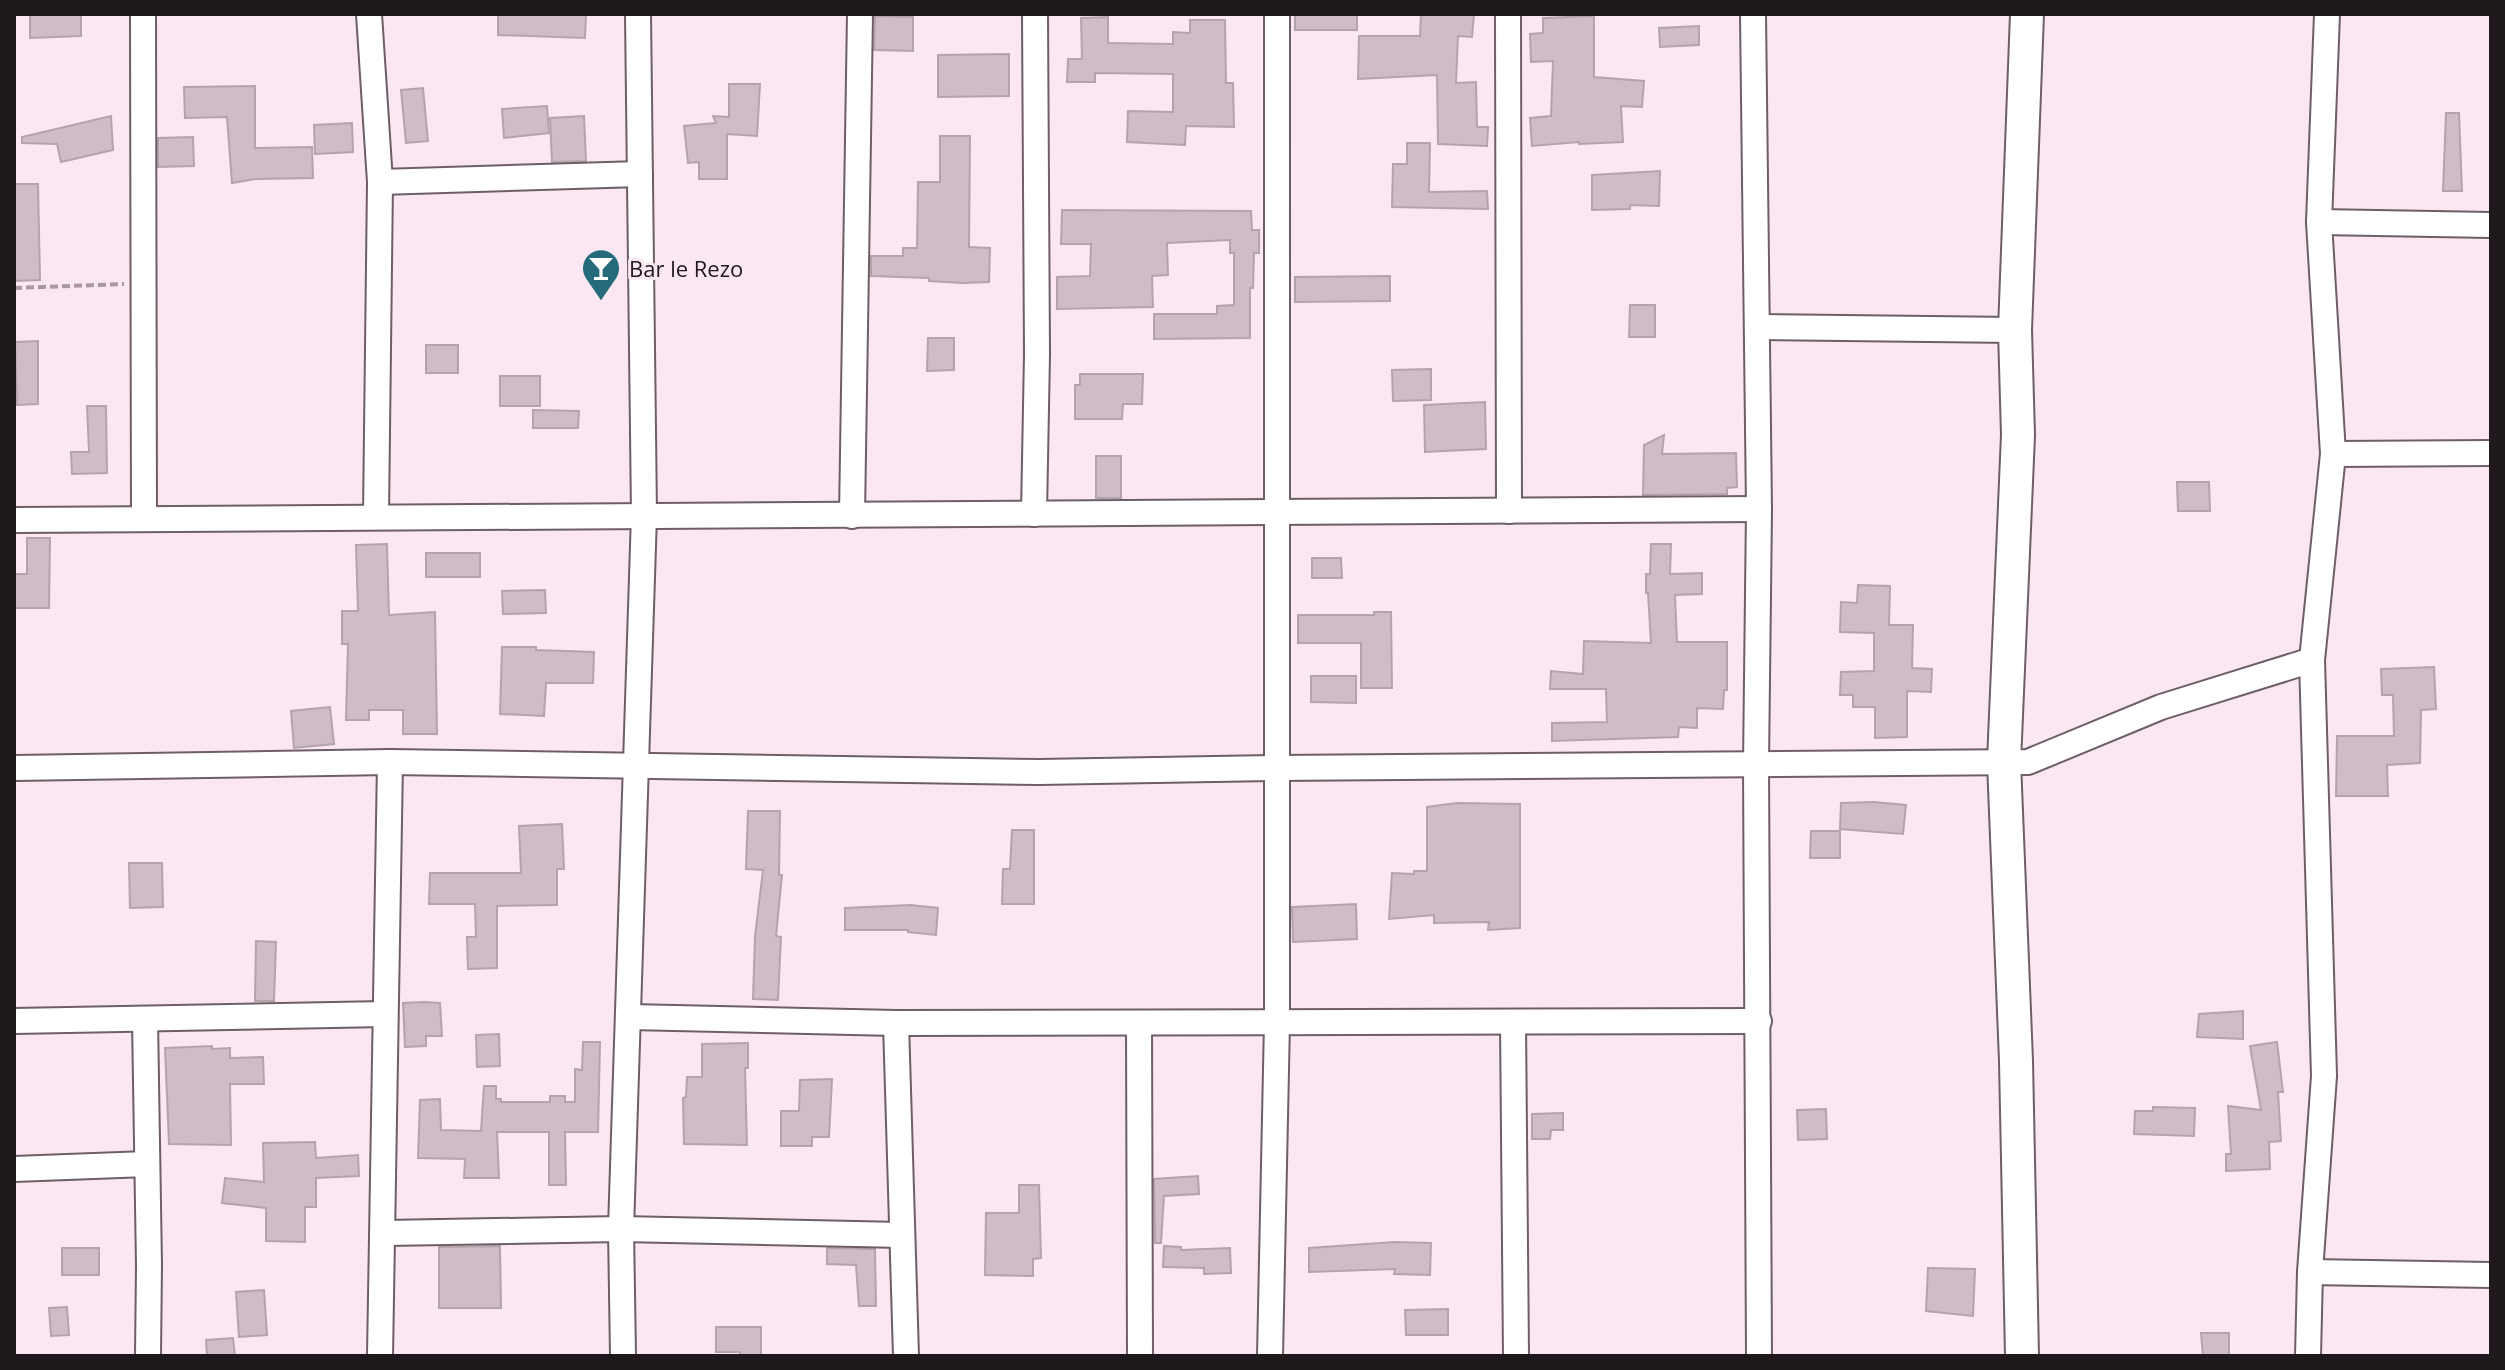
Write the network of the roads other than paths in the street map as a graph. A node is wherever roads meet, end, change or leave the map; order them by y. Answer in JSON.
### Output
{"nodes":[{"id":1,"x":143,"y":14,"type":"edge"},
{"id":2,"x":369,"y":14,"type":"edge"},
{"id":3,"x":638,"y":14,"type":"edge"},
{"id":4,"x":860,"y":14,"type":"edge"},
{"id":5,"x":1035,"y":14,"type":"edge"},
{"id":6,"x":1277,"y":14,"type":"edge"},
{"id":7,"x":1508,"y":14,"type":"edge"},
{"id":8,"x":1753,"y":14,"type":"edge"},
{"id":9,"x":2027,"y":14,"type":"edge"},
{"id":10,"x":2327,"y":14,"type":"edge"},
{"id":11,"x":640,"y":174,"type":"junction"},
{"id":12,"x":380,"y":182,"type":"junction"},
{"id":13,"x":2319,"y":222,"type":"junction"},
{"id":14,"x":2491,"y":225,"type":"edge"},
{"id":15,"x":1757,"y":327,"type":"junction"},
{"id":16,"x":2015,"y":330,"type":"junction"},
{"id":17,"x":2491,"y":453,"type":"edge"},
{"id":18,"x":2333,"y":454,"type":"junction"},
{"id":19,"x":1759,"y":509,"type":"junction"},
{"id":20,"x":1509,"y":511,"type":"junction"},
{"id":21,"x":1277,"y":512,"type":"junction"},
{"id":22,"x":1034,"y":514,"type":"junction"},
{"id":23,"x":644,"y":515,"type":"junction"},
{"id":24,"x":376,"y":516,"type":"junction"},
{"id":25,"x":852,"y":516,"type":"junction"},
{"id":26,"x":144,"y":519,"type":"junction"},
{"id":27,"x":14,"y":520,"type":"edge"},
{"id":28,"x":2312,"y":660,"type":"junction"},
{"id":29,"x":390,"y":762,"type":"junction"},
{"id":30,"x":2004,"y":762,"type":"junction"},
{"id":31,"x":637,"y":764,"type":"junction"},
{"id":32,"x":1756,"y":764,"type":"junction"},
{"id":33,"x":14,"y":768,"type":"edge"},
{"id":34,"x":1277,"y":768,"type":"junction"},
{"id":35,"x":385,"y":1014,"type":"junction"},
{"id":36,"x":630,"y":1017,"type":"junction"},
{"id":37,"x":145,"y":1019,"type":"junction"},
{"id":38,"x":14,"y":1021,"type":"edge"},
{"id":39,"x":1759,"y":1021,"type":"junction"},
{"id":40,"x":1277,"y":1022,"type":"junction"},
{"id":41,"x":1513,"y":1022,"type":"junction"},
{"id":42,"x":896,"y":1023,"type":"junction"},
{"id":43,"x":1139,"y":1023,"type":"junction"},
{"id":44,"x":147,"y":1164,"type":"junction"},
{"id":45,"x":14,"y":1169,"type":"edge"},
{"id":46,"x":621,"y":1229,"type":"junction"},
{"id":47,"x":384,"y":1233,"type":"junction"},
{"id":48,"x":902,"y":1235,"type":"junction"},
{"id":49,"x":2310,"y":1272,"type":"junction"},
{"id":50,"x":2491,"y":1275,"type":"edge"},
{"id":51,"x":148,"y":1356,"type":"edge"},
{"id":52,"x":380,"y":1356,"type":"edge"},
{"id":53,"x":623,"y":1356,"type":"edge"},
{"id":54,"x":906,"y":1356,"type":"edge"},
{"id":55,"x":1140,"y":1356,"type":"edge"},
{"id":56,"x":1270,"y":1356,"type":"edge"},
{"id":57,"x":1516,"y":1356,"type":"edge"},
{"id":58,"x":1759,"y":1356,"type":"edge"},
{"id":59,"x":2022,"y":1356,"type":"edge"},
{"id":60,"x":2308,"y":1356,"type":"edge"}],
"edges":[{"from":1,"to":26,"type":"street"},
{"from":2,"to":12,"type":"street"},
{"from":3,"to":11,"type":"street"},
{"from":4,"to":25,"type":"street"},
{"from":5,"to":22,"type":"street"},
{"from":6,"to":21,"type":"street"},
{"from":7,"to":20,"type":"street"},
{"from":8,"to":15,"type":"street"},
{"from":9,"to":16,"type":"street"},
{"from":10,"to":13,"type":"street"},
{"from":11,"to":12,"type":"street"},
{"from":11,"to":23,"type":"street"},
{"from":12,"to":24,"type":"street"},
{"from":13,"to":14,"type":"street"},
{"from":13,"to":18,"type":"street"},
{"from":15,"to":16,"type":"street"},
{"from":15,"to":19,"type":"street"},
{"from":16,"to":30,"type":"street"},
{"from":17,"to":18,"type":"street"},
{"from":18,"to":28,"type":"street"},
{"from":19,"to":20,"type":"street"},
{"from":19,"to":32,"type":"street"},
{"from":20,"to":21,"type":"street"},
{"from":21,"to":22,"type":"street"},
{"from":21,"to":34,"type":"street"},
{"from":22,"to":25,"type":"street"},
{"from":23,"to":24,"type":"street"},
{"from":23,"to":25,"type":"street"},
{"from":23,"to":31,"type":"street"},
{"from":24,"to":26,"type":"street"},
{"from":26,"to":27,"type":"street"},
{"from":28,"to":30,"type":"street"},
{"from":28,"to":49,"type":"street"},
{"from":29,"to":31,"type":"street"},
{"from":29,"to":33,"type":"street"},
{"from":29,"to":35,"type":"street"},
{"from":30,"to":32,"type":"street"},
{"from":30,"to":59,"type":"street"},
{"from":31,"to":34,"type":"street"},
{"from":31,"to":36,"type":"street"},
{"from":32,"to":34,"type":"street"},
{"from":32,"to":39,"type":"street"},
{"from":34,"to":40,"type":"street"},
{"from":35,"to":37,"type":"street"},
{"from":35,"to":47,"type":"street"},
{"from":36,"to":42,"type":"street"},
{"from":36,"to":46,"type":"street"},
{"from":37,"to":38,"type":"street"},
{"from":37,"to":44,"type":"street"},
{"from":39,"to":41,"type":"street"},
{"from":39,"to":58,"type":"street"},
{"from":40,"to":41,"type":"street"},
{"from":40,"to":43,"type":"street"},
{"from":40,"to":56,"type":"street"},
{"from":41,"to":57,"type":"street"},
{"from":42,"to":43,"type":"street"},
{"from":42,"to":48,"type":"street"},
{"from":43,"to":55,"type":"street"},
{"from":44,"to":45,"type":"street"},
{"from":44,"to":51,"type":"street"},
{"from":46,"to":47,"type":"street"},
{"from":46,"to":48,"type":"street"},
{"from":46,"to":53,"type":"street"},
{"from":47,"to":52,"type":"street"},
{"from":48,"to":54,"type":"street"},
{"from":49,"to":50,"type":"street"},
{"from":49,"to":60,"type":"street"}]}
